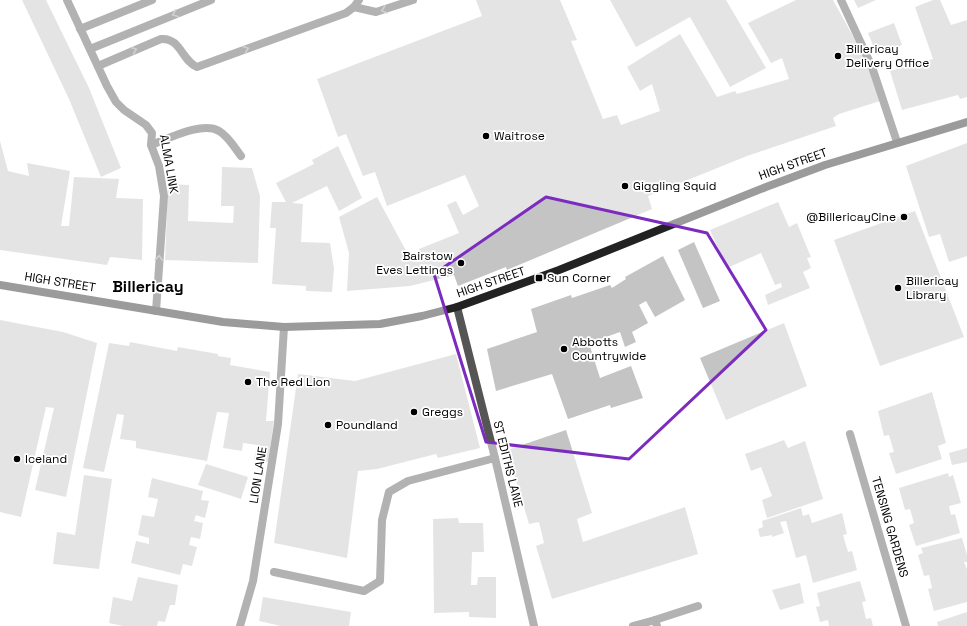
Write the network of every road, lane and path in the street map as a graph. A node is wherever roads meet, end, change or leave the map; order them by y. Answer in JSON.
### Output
{"nodes":[{"id":1,"x":67,"y":0,"type":"edge"},
{"id":2,"x":152,"y":0,"type":"edge"},
{"id":3,"x":211,"y":0,"type":"edge"},
{"id":4,"x":359,"y":0,"type":"edge"},
{"id":5,"x":413,"y":0,"type":"edge"},
{"id":6,"x":841,"y":0,"type":"edge"},
{"id":7,"x":354,"y":8,"type":"junction"},
{"id":8,"x":80,"y":29,"type":"junction"},
{"id":9,"x":90,"y":49,"type":"junction"},
{"id":10,"x":98,"y":66,"type":"junction"},
{"id":11,"x":967,"y":122,"type":"edge"},
{"id":12,"x":897,"y":142,"type":"junction"},
{"id":13,"x":151,"y":145,"type":"junction"},
{"id":14,"x":241,"y":156,"type":"dead end"},
{"id":15,"x":0,"y":285,"type":"edge"},
{"id":16,"x":457,"y":307,"type":"junction"},
{"id":17,"x":156,"y":311,"type":"junction"},
{"id":18,"x":284,"y":327,"type":"junction"},
{"id":19,"x":850,"y":434,"type":"dead end"},
{"id":20,"x":495,"y":458,"type":"junction"},
{"id":21,"x":274,"y":572,"type":"dead end"},
{"id":22,"x":698,"y":606,"type":"dead end"},
{"id":23,"x":656,"y":623,"type":"edge"},
{"id":24,"x":240,"y":626,"type":"edge"},
{"id":25,"x":534,"y":626,"type":"edge"},
{"id":26,"x":634,"y":626,"type":"edge"},
{"id":27,"x":906,"y":626,"type":"edge"}],
"edges":[{"from":1,"to":8,"type":"street","name":"ALMA LINK"},
{"from":2,"to":8,"type":"street"},
{"from":3,"to":9,"type":"street","one_way":true},
{"from":4,"to":7,"type":"street"},
{"from":5,"to":7,"type":"street","one_way":true},
{"from":6,"to":12,"type":"street"},
{"from":10,"to":7,"type":"street","one_way":true},
{"from":8,"to":9,"type":"street","name":"ALMA LINK"},
{"from":9,"to":10,"type":"street","name":"ALMA LINK"},
{"from":10,"to":13,"type":"street","name":"ALMA LINK"},
{"from":11,"to":12,"type":"main road","name":"HIGH STREET"},
{"from":12,"to":16,"type":"main road","name":"HIGH STREET"},
{"from":13,"to":14,"type":"street"},
{"from":17,"to":13,"type":"street","name":"ALMA LINK","one_way":true},
{"from":15,"to":17,"type":"main road","name":"HIGH STREET"},
{"from":16,"to":18,"type":"main road","name":"HIGH STREET"},
{"from":16,"to":20,"type":"street","name":"ST EDITHS LANE"},
{"from":17,"to":18,"type":"main road","name":"HIGH STREET"},
{"from":18,"to":24,"type":"street","name":"LION LANE"},
{"from":19,"to":27,"type":"street","name":"TENSING GARDENS"},
{"from":20,"to":21,"type":"street"},
{"from":20,"to":25,"type":"street","name":"ST EDITHS LANE"},
{"from":22,"to":23,"type":"street"},
{"from":23,"to":26,"type":"street"}]}
